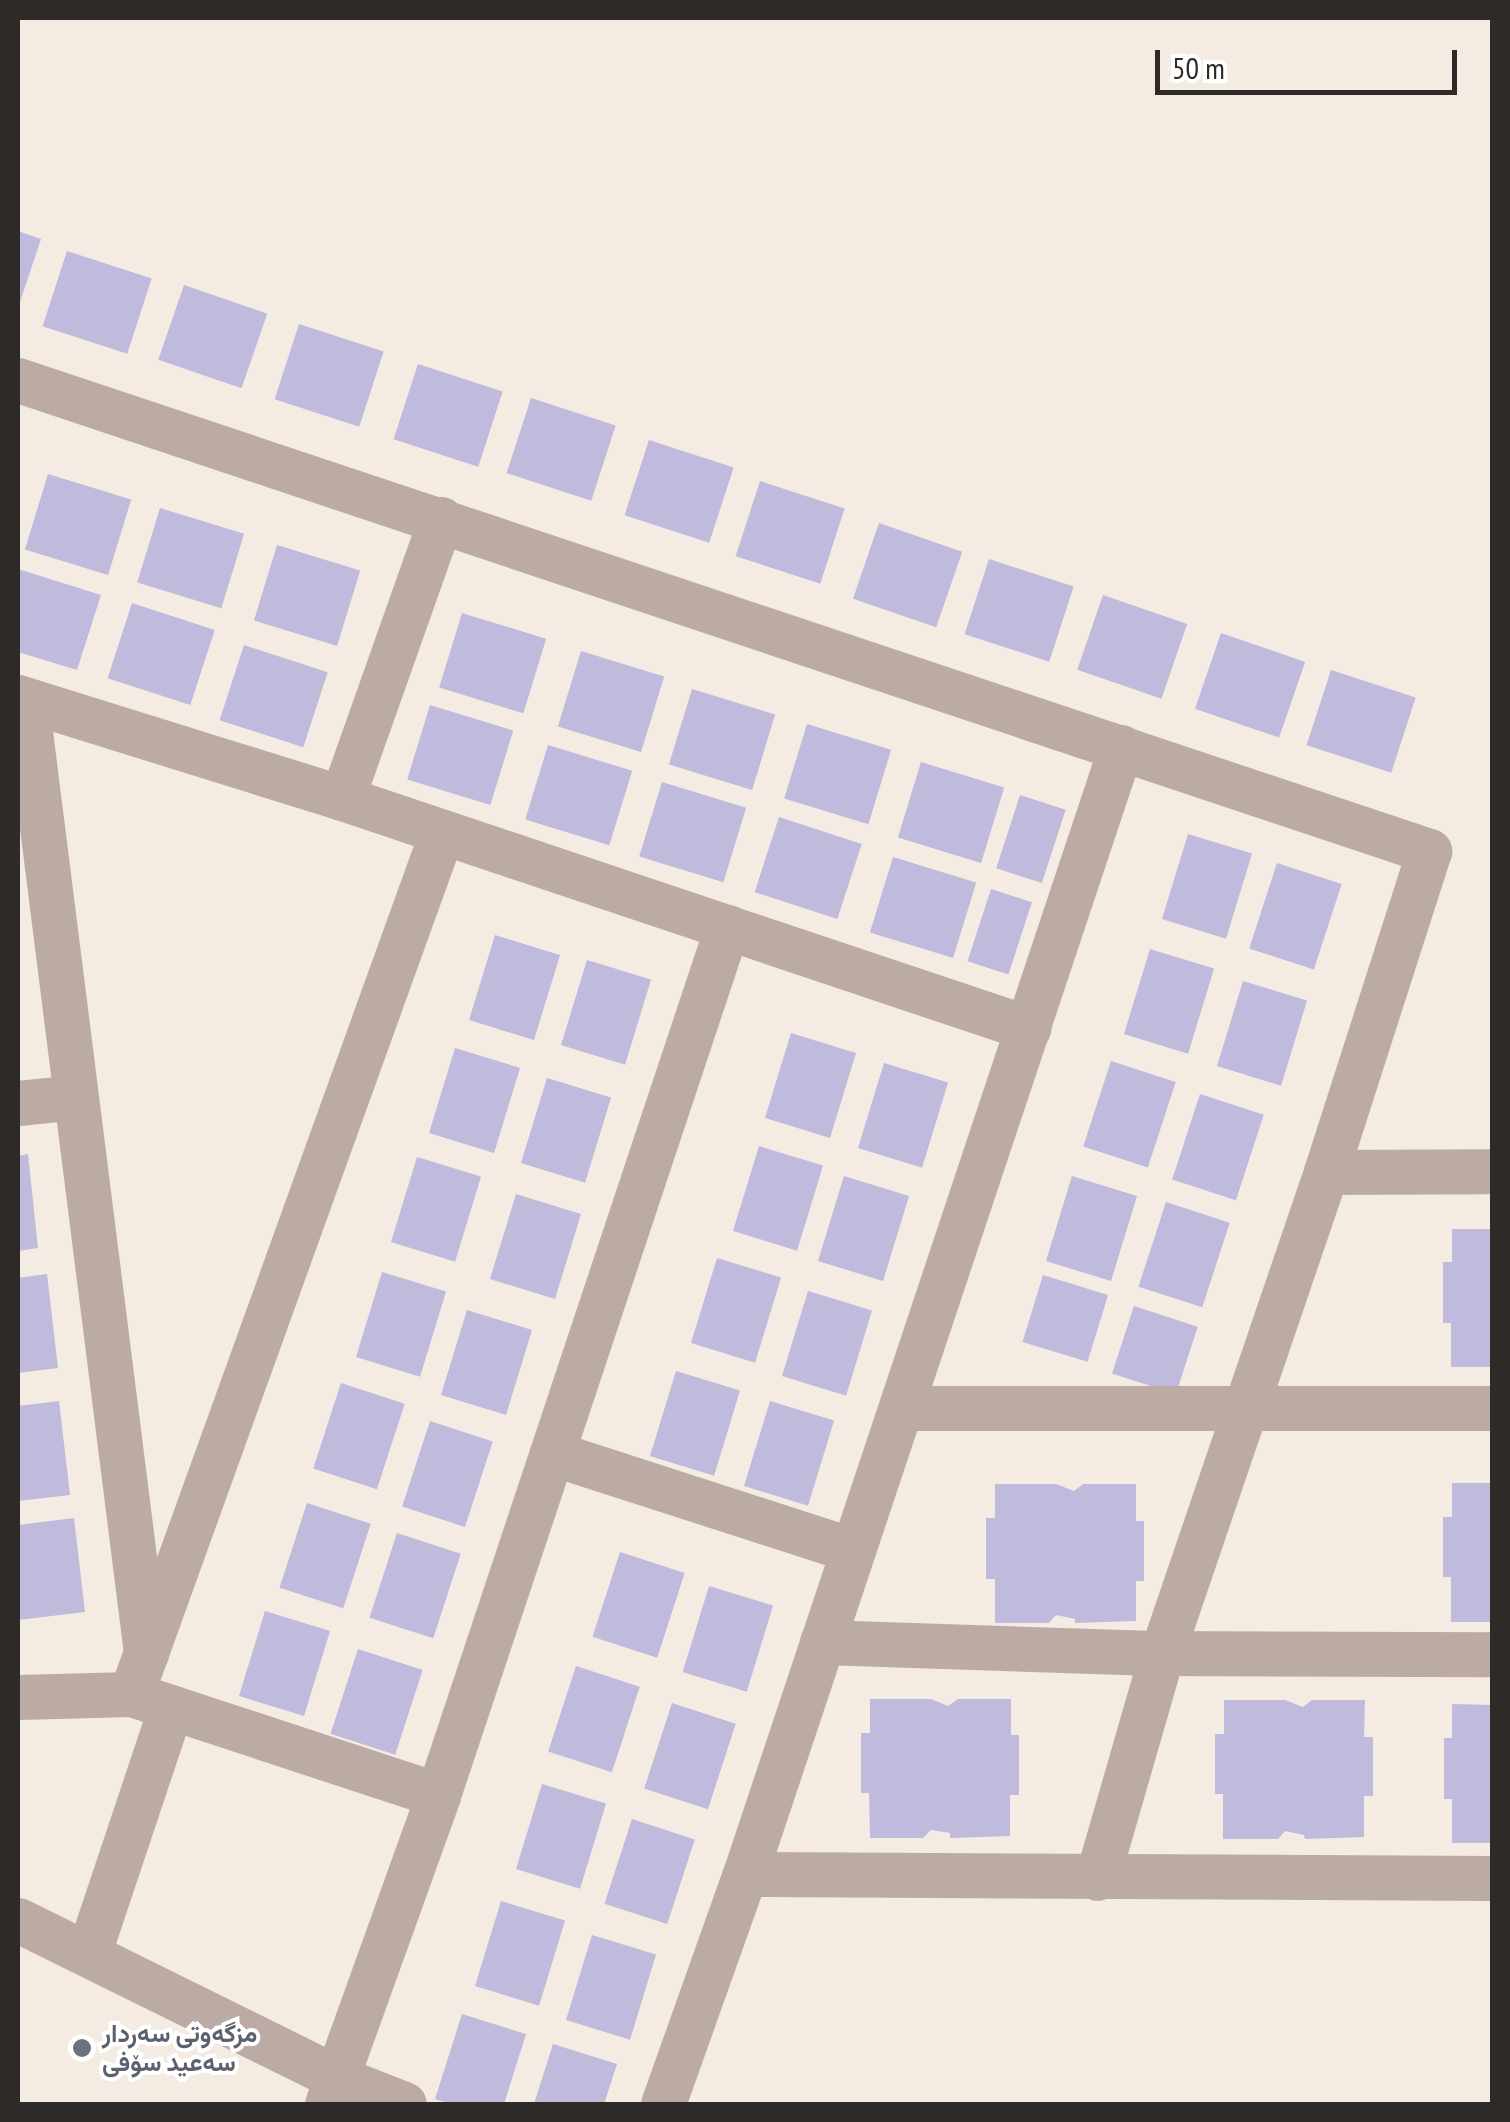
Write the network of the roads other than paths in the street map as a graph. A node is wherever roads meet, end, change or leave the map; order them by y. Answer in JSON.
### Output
{"nodes":[{"id":1,"x":18,"y":380,"type":"edge"},
{"id":2,"x":441,"y":519,"type":"junction"},
{"id":3,"x":22,"y":698,"type":"edge"},
{"id":4,"x":1122,"y":747,"type":"junction"},
{"id":5,"x":342,"y":798,"type":"junction"},
{"id":6,"x":442,"y":832,"type":"junction"},
{"id":7,"x":727,"y":927,"type":"junction"},
{"id":8,"x":1028,"y":1028,"type":"junction"},
{"id":9,"x":76,"y":1097,"type":"junction"},
{"id":10,"x":18,"y":1104,"type":"edge"},
{"id":11,"x":1326,"y":1172,"type":"junction"},
{"id":12,"x":1492,"y":1172,"type":"edge"},
{"id":13,"x":901,"y":1408,"type":"junction"},
{"id":14,"x":1492,"y":1408,"type":"edge"},
{"id":15,"x":1243,"y":1409,"type":"junction"},
{"id":16,"x":552,"y":1454,"type":"junction"},
{"id":17,"x":853,"y":1550,"type":"junction"},
{"id":18,"x":822,"y":1642,"type":"junction"},
{"id":19,"x":1162,"y":1653,"type":"junction"},
{"id":20,"x":1492,"y":1654,"type":"edge"},
{"id":21,"x":149,"y":1684,"type":"junction"},
{"id":22,"x":18,"y":1697,"type":"edge"},
{"id":23,"x":438,"y":1795,"type":"junction"},
{"id":24,"x":745,"y":1874,"type":"junction"},
{"id":25,"x":1096,"y":1878,"type":"junction"},
{"id":26,"x":1492,"y":1878,"type":"edge"},
{"id":27,"x":18,"y":1920,"type":"edge"},
{"id":28,"x":90,"y":1952,"type":"junction"},
{"id":29,"x":331,"y":2091,"type":"edge"},
{"id":30,"x":404,"y":2104,"type":"edge"},
{"id":31,"x":663,"y":2104,"type":"edge"}],
"edges":[{"from":1,"to":2,"type":"street"},
{"from":2,"to":4,"type":"street"},
{"from":2,"to":5,"type":"street"},
{"from":3,"to":5,"type":"street"},
{"from":3,"to":9,"type":"street"},
{"from":4,"to":8,"type":"street"},
{"from":4,"to":11,"type":"street"},
{"from":5,"to":6,"type":"street"},
{"from":6,"to":7,"type":"street"},
{"from":6,"to":21,"type":"street"},
{"from":7,"to":8,"type":"street"},
{"from":7,"to":16,"type":"street"},
{"from":8,"to":13,"type":"street"},
{"from":9,"to":10,"type":"street"},
{"from":9,"to":21,"type":"street"},
{"from":11,"to":12,"type":"street"},
{"from":11,"to":15,"type":"street"},
{"from":13,"to":15,"type":"street"},
{"from":13,"to":17,"type":"street"},
{"from":14,"to":15,"type":"street"},
{"from":15,"to":19,"type":"street"},
{"from":16,"to":17,"type":"street"},
{"from":16,"to":23,"type":"street"},
{"from":17,"to":18,"type":"street"},
{"from":18,"to":19,"type":"street"},
{"from":18,"to":24,"type":"street"},
{"from":19,"to":20,"type":"street"},
{"from":19,"to":25,"type":"street"},
{"from":21,"to":22,"type":"street"},
{"from":21,"to":23,"type":"street"},
{"from":21,"to":28,"type":"street"},
{"from":23,"to":29,"type":"street"},
{"from":24,"to":25,"type":"street"},
{"from":24,"to":31,"type":"street"},
{"from":25,"to":26,"type":"street"},
{"from":27,"to":28,"type":"street"},
{"from":28,"to":29,"type":"street"},
{"from":29,"to":30,"type":"street"}]}
